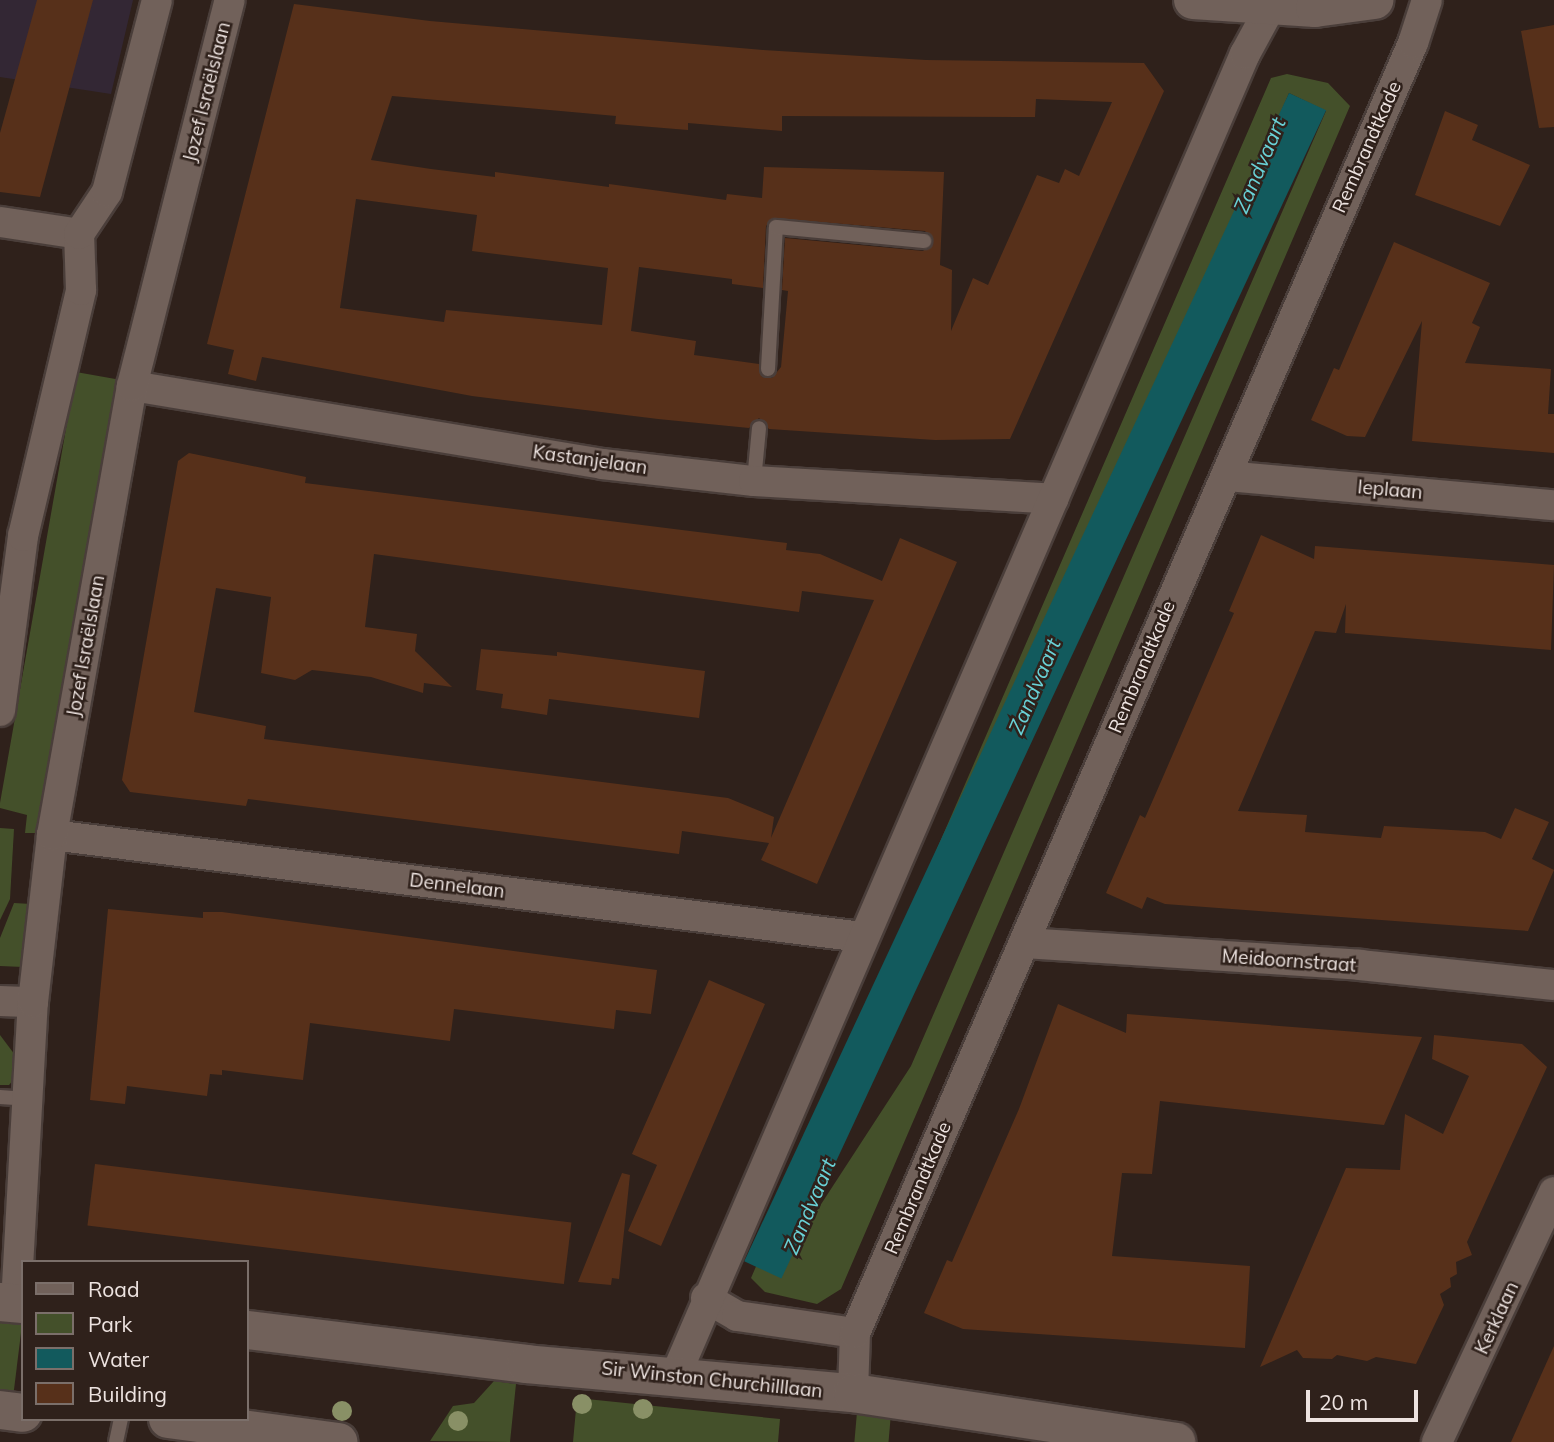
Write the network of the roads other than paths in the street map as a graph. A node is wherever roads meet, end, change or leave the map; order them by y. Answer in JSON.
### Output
{"nodes":[{"id":1,"x":157,"y":0,"type":"edge"},
{"id":2,"x":230,"y":0,"type":"edge"},
{"id":3,"x":1193,"y":0,"type":"edge"},
{"id":4,"x":1374,"y":0,"type":"edge"},
{"id":5,"x":1427,"y":0,"type":"edge"},
{"id":6,"x":1273,"y":4,"type":"edge"},
{"id":7,"x":0,"y":222,"type":"edge"},
{"id":8,"x":79,"y":234,"type":"junction"},
{"id":9,"x":924,"y":241,"type":"dead end"},
{"id":10,"x":768,"y":369,"type":"dead end"},
{"id":11,"x":132,"y":386,"type":"junction"},
{"id":12,"x":759,"y":428,"type":"dead end"},
{"id":13,"x":1226,"y":476,"type":"junction"},
{"id":14,"x":754,"y":481,"type":"junction"},
{"id":15,"x":1053,"y":499,"type":"junction"},
{"id":16,"x":1554,"y":505,"type":"edge"},
{"id":17,"x":0,"y":711,"type":"edge"},
{"id":18,"x":52,"y":835,"type":"junction"},
{"id":19,"x":862,"y":937,"type":"junction"},
{"id":20,"x":1024,"y":943,"type":"junction"},
{"id":21,"x":1554,"y":985,"type":"edge"},
{"id":22,"x":0,"y":1001,"type":"edge"},
{"id":23,"x":33,"y":1002,"type":"junction"},
{"id":24,"x":13,"y":1098,"type":"edge"},
{"id":25,"x":1554,"y":1192,"type":"edge"},
{"id":26,"x":706,"y":1298,"type":"junction"},
{"id":27,"x":13,"y":1303,"type":"edge"},
{"id":28,"x":248,"y":1330,"type":"edge"},
{"id":29,"x":855,"y":1333,"type":"junction"},
{"id":30,"x":674,"y":1379,"type":"junction"},
{"id":31,"x":853,"y":1393,"type":"junction"},
{"id":32,"x":121,"y":1421,"type":"edge"},
{"id":33,"x":183,"y":1421,"type":"edge"},
{"id":34,"x":116,"y":1442,"type":"edge"},
{"id":35,"x":338,"y":1442,"type":"edge"},
{"id":36,"x":1176,"y":1442,"type":"edge"},
{"id":37,"x":1437,"y":1442,"type":"edge"}],
"edges":[{"from":1,"to":8,"type":"street"},
{"from":2,"to":11,"type":"street","name":"Jozef Israëlslaan"},
{"from":3,"to":6,"type":"street"},
{"from":4,"to":6,"type":"street"},
{"from":5,"to":13,"type":"street","name":"Rembrandtkade"},
{"from":6,"to":15,"type":"street"},
{"from":7,"to":8,"type":"street"},
{"from":8,"to":17,"type":"street"},
{"from":9,"to":10,"type":"lane"},
{"from":11,"to":14,"type":"street","name":"Kastanjelaan"},
{"from":11,"to":18,"type":"street","name":"Jozef Israëlslaan"},
{"from":12,"to":14,"type":"lane"},
{"from":13,"to":16,"type":"street","name":"Ieplaan"},
{"from":13,"to":20,"type":"street","name":"Rembrandtkade"},
{"from":14,"to":15,"type":"street","name":"Kastanjelaan"},
{"from":15,"to":19,"type":"street"},
{"from":18,"to":19,"type":"street","name":"Dennelaan"},
{"from":18,"to":23,"type":"street","name":"Jozef Israëlslaan"},
{"from":19,"to":26,"type":"street"},
{"from":20,"to":21,"type":"street","name":"Meidoornstraat"},
{"from":20,"to":29,"type":"street","name":"Rembrandtkade"},
{"from":22,"to":23,"type":"street"},
{"from":23,"to":24,"type":"street","name":"Jozef Israëlslaan"},
{"from":24,"to":27,"type":"street","name":"Jozef Israëlslaan"},
{"from":25,"to":37,"type":"street","name":"Kerklaan"},
{"from":26,"to":29,"type":"street"},
{"from":26,"to":30,"type":"street"},
{"from":28,"to":30,"type":"street","name":"Sir Winston Churchilllaan"},
{"from":29,"to":31,"type":"street","name":"Rembrandtkade"},
{"from":30,"to":31,"type":"street","name":"Sir Winston Churchilllaan"},
{"from":31,"to":36,"type":"street","name":"Sir Winston Churchilllaan"},
{"from":32,"to":34,"type":"lane"},
{"from":33,"to":35,"type":"street"}]}
